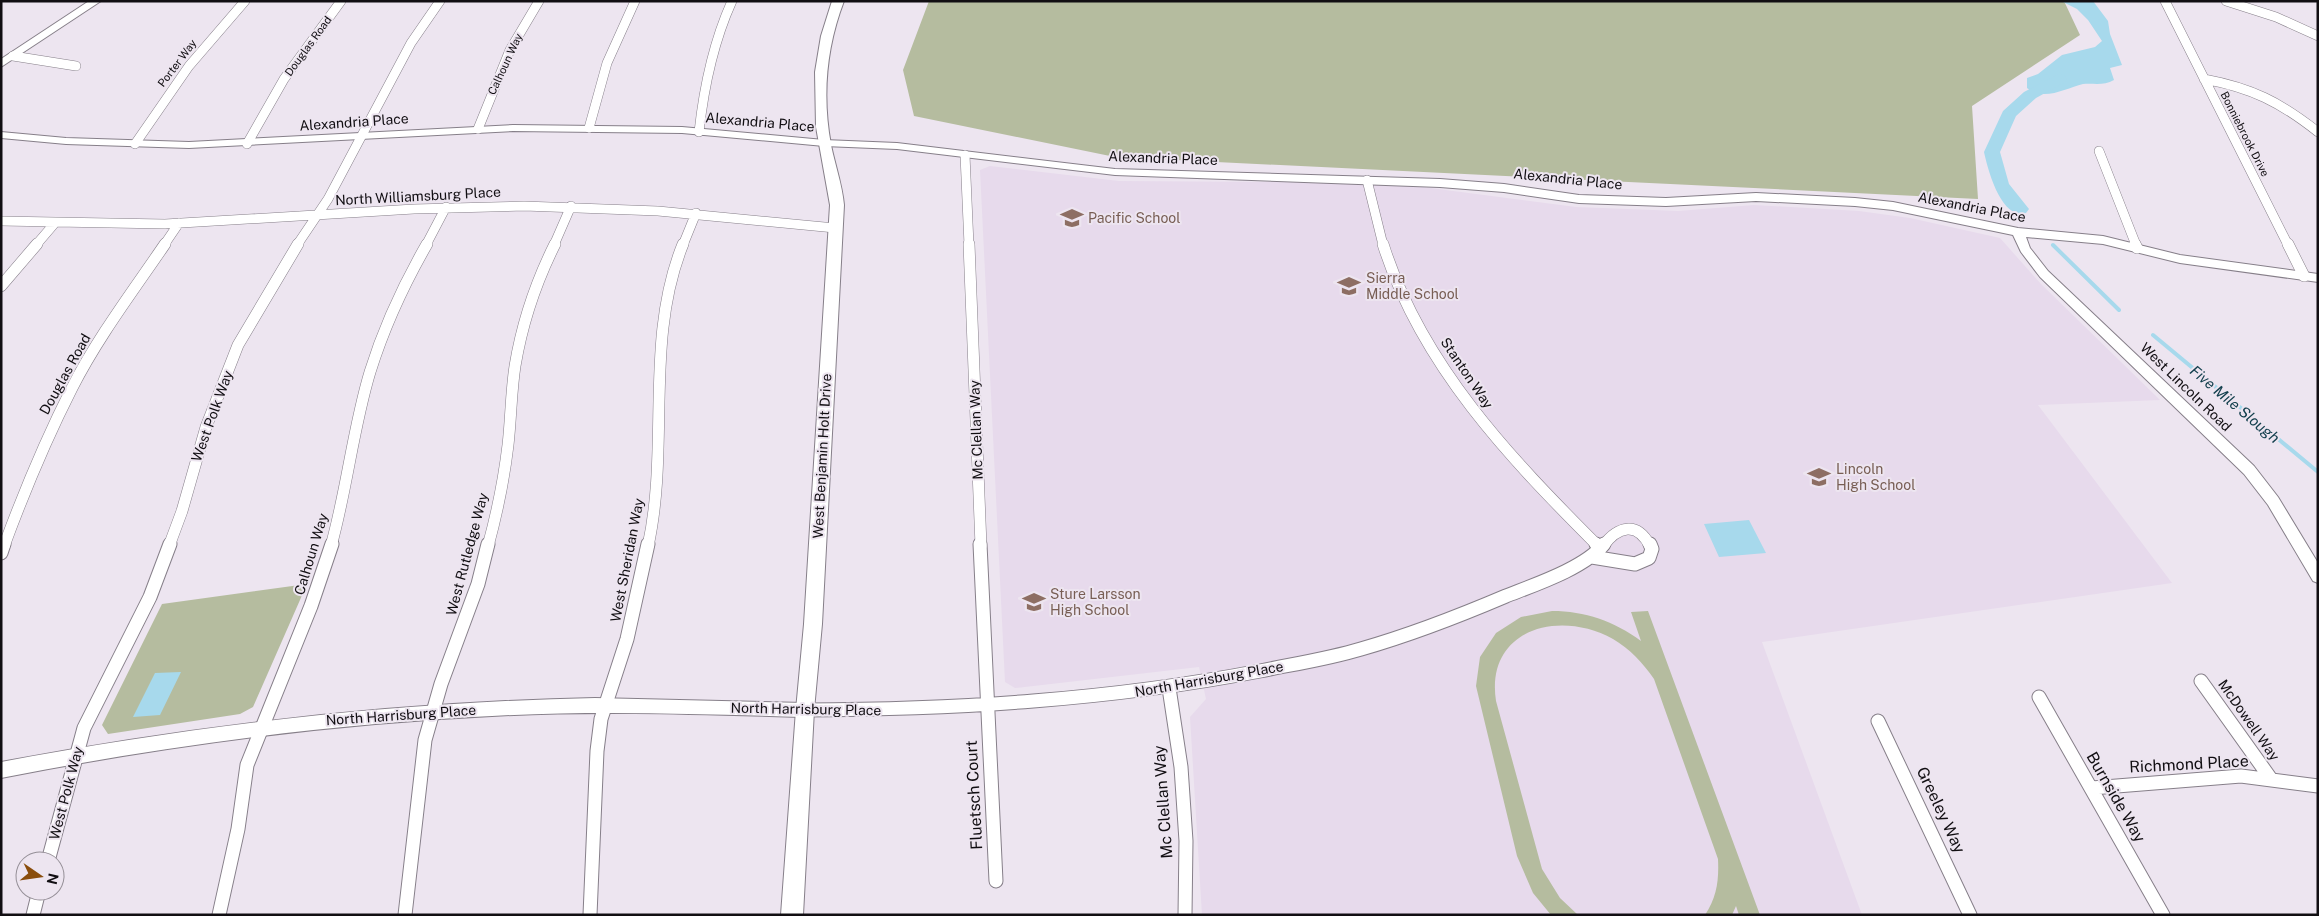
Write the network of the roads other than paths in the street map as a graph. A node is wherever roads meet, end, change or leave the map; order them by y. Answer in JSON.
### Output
{"nodes":[{"id":1,"x":96,"y":1,"type":"edge"},
{"id":2,"x":245,"y":1,"type":"edge"},
{"id":3,"x":341,"y":1,"type":"edge"},
{"id":4,"x":440,"y":1,"type":"edge"},
{"id":5,"x":539,"y":1,"type":"edge"},
{"id":6,"x":636,"y":1,"type":"edge"},
{"id":7,"x":732,"y":1,"type":"edge"},
{"id":8,"x":838,"y":1,"type":"edge"},
{"id":9,"x":2165,"y":1,"type":"edge"},
{"id":10,"x":2226,"y":1,"type":"edge"},
{"id":11,"x":2318,"y":36,"type":"edge"},
{"id":12,"x":13,"y":56,"type":"junction"},
{"id":13,"x":1,"y":64,"type":"edge"},
{"id":14,"x":76,"y":66,"type":"dead end"},
{"id":15,"x":2204,"y":79,"type":"junction"},
{"id":16,"x":589,"y":128,"type":"junction"},
{"id":17,"x":478,"y":129,"type":"junction"},
{"id":18,"x":699,"y":132,"type":"junction"},
{"id":19,"x":2318,"y":132,"type":"edge"},
{"id":20,"x":1,"y":135,"type":"edge"},
{"id":21,"x":363,"y":136,"type":"junction"},
{"id":22,"x":824,"y":143,"type":"junction"},
{"id":23,"x":135,"y":144,"type":"junction"},
{"id":24,"x":247,"y":144,"type":"junction"},
{"id":25,"x":2099,"y":151,"type":"dead end"},
{"id":26,"x":965,"y":155,"type":"junction"},
{"id":27,"x":1367,"y":180,"type":"junction"},
{"id":28,"x":572,"y":206,"type":"junction"},
{"id":29,"x":446,"y":207,"type":"junction"},
{"id":30,"x":696,"y":213,"type":"junction"},
{"id":31,"x":318,"y":214,"type":"junction"},
{"id":32,"x":1,"y":222,"type":"edge"},
{"id":33,"x":179,"y":223,"type":"junction"},
{"id":34,"x":54,"y":224,"type":"junction"},
{"id":35,"x":835,"y":228,"type":"junction"},
{"id":36,"x":2018,"y":232,"type":"junction"},
{"id":37,"x":2137,"y":248,"type":"junction"},
{"id":38,"x":2304,"y":276,"type":"junction"},
{"id":39,"x":2318,"y":278,"type":"edge"},
{"id":40,"x":1,"y":286,"type":"edge"},
{"id":41,"x":1,"y":553,"type":"edge"},
{"id":42,"x":1596,"y":553,"type":"joint"},
{"id":43,"x":2318,"y":577,"type":"edge"},
{"id":44,"x":2202,"y":681,"type":"dead end"},
{"id":45,"x":1169,"y":688,"type":"junction"},
{"id":46,"x":2039,"y":697,"type":"dead end"},
{"id":47,"x":605,"y":706,"type":"junction"},
{"id":48,"x":987,"y":706,"type":"junction"},
{"id":49,"x":805,"y":710,"type":"junction"},
{"id":50,"x":433,"y":711,"type":"junction"},
{"id":51,"x":1878,"y":721,"type":"dead end"},
{"id":52,"x":261,"y":728,"type":"junction"},
{"id":53,"x":75,"y":756,"type":"junction"},
{"id":54,"x":1,"y":770,"type":"edge"},
{"id":55,"x":2271,"y":779,"type":"junction"},
{"id":56,"x":2318,"y":786,"type":"edge"},
{"id":57,"x":2092,"y":788,"type":"junction"},
{"id":58,"x":51,"y":851,"type":"edge"},
{"id":59,"x":996,"y":882,"type":"dead end"},
{"id":60,"x":37,"y":901,"type":"edge"},
{"id":61,"x":33,"y":915,"type":"edge"},
{"id":62,"x":219,"y":915,"type":"edge"},
{"id":63,"x":404,"y":915,"type":"edge"},
{"id":64,"x":590,"y":915,"type":"edge"},
{"id":65,"x":792,"y":915,"type":"edge"},
{"id":66,"x":1185,"y":915,"type":"edge"},
{"id":67,"x":1970,"y":915,"type":"edge"},
{"id":68,"x":2163,"y":915,"type":"edge"}],
"edges":[{"from":1,"to":12,"type":"street"},
{"from":2,"to":23,"type":"street","name":"Porter Way"},
{"from":3,"to":24,"type":"street","name":"Douglas Road"},
{"from":4,"to":21,"type":"street","name":"West Polk Way"},
{"from":5,"to":17,"type":"street","name":"Calhoun Way"},
{"from":6,"to":16,"type":"street"},
{"from":7,"to":18,"type":"street"},
{"from":8,"to":22,"type":"main road","name":"West Benjamin Holt Drive"},
{"from":9,"to":15,"type":"street","name":"Bonniebrook Drive"},
{"from":10,"to":11,"type":"street"},
{"from":12,"to":13,"type":"street"},
{"from":12,"to":14,"type":"street"},
{"from":15,"to":19,"type":"street"},
{"from":15,"to":38,"type":"street","name":"Bonniebrook Drive"},
{"from":16,"to":17,"type":"street","name":"Alexandria Place"},
{"from":16,"to":18,"type":"street","name":"Alexandria Place"},
{"from":17,"to":21,"type":"street","name":"Alexandria Place"},
{"from":18,"to":22,"type":"street","name":"Alexandria Place"},
{"from":20,"to":23,"type":"street","name":"Alexandria Place"},
{"from":21,"to":24,"type":"street","name":"Alexandria Place"},
{"from":21,"to":31,"type":"street","name":"West Polk Way"},
{"from":22,"to":26,"type":"street","name":"Alexandria Place"},
{"from":22,"to":35,"type":"main road","name":"West Benjamin Holt Drive"},
{"from":23,"to":24,"type":"street","name":"Alexandria Place"},
{"from":25,"to":37,"type":"street"},
{"from":26,"to":27,"type":"street","name":"Alexandria Place"},
{"from":26,"to":48,"type":"street","name":"Mc Clellan Way"},
{"from":27,"to":36,"type":"street","name":"Alexandria Place"},
{"from":27,"to":42,"type":"street","name":"Stanton Way"},
{"from":28,"to":29,"type":"street","name":"North Williamsburg Place"},
{"from":28,"to":30,"type":"street","name":"North Williamsburg Place"},
{"from":28,"to":50,"type":"street","name":"West Rutledge Way"},
{"from":29,"to":31,"type":"street","name":"North Williamsburg Place"},
{"from":29,"to":52,"type":"street","name":"Calhoun Way"},
{"from":30,"to":35,"type":"street","name":"North Williamsburg Place"},
{"from":30,"to":47,"type":"street","name":"West Sheridan Way"},
{"from":31,"to":33,"type":"street","name":"North Williamsburg Place"},
{"from":31,"to":53,"type":"street","name":"West Polk Way"},
{"from":32,"to":34,"type":"street","name":"North Williamsburg Place"},
{"from":33,"to":34,"type":"street","name":"North Williamsburg Place"},
{"from":33,"to":41,"type":"street","name":"Douglas Road"},
{"from":34,"to":40,"type":"street"},
{"from":35,"to":49,"type":"main road","name":"West Benjamin Holt Drive"},
{"from":36,"to":37,"type":"street","name":"Alexandria Place"},
{"from":36,"to":43,"type":"street","name":"West Lincoln Road"},
{"from":37,"to":38,"type":"street","name":"Alexandria Place"},
{"from":38,"to":39,"type":"street","name":"Alexandria Place"},
{"from":42,"to":45,"type":"street","name":"North Harrisburg Place"},
{"from":44,"to":55,"type":"street","name":"McDowell Way"},
{"from":45,"to":48,"type":"street","name":"North Harrisburg Place"},
{"from":45,"to":66,"type":"street","name":"Mc Clellan Way"},
{"from":46,"to":57,"type":"street","name":"Burnside Way"},
{"from":47,"to":49,"type":"street","name":"North Harrisburg Place"},
{"from":47,"to":50,"type":"street","name":"North Harrisburg Place"},
{"from":47,"to":64,"type":"street","name":"West Sheridan Way"},
{"from":48,"to":49,"type":"street","name":"North Harrisburg Place"},
{"from":48,"to":59,"type":"street","name":"Fluetsch Court"},
{"from":49,"to":65,"type":"main road","name":"West Benjamin Holt Drive"},
{"from":50,"to":52,"type":"street","name":"North Harrisburg Place"},
{"from":50,"to":63,"type":"street","name":"West Rutledge Way"},
{"from":51,"to":67,"type":"street","name":"Greeley Way"},
{"from":52,"to":53,"type":"street","name":"North Harrisburg Place"},
{"from":52,"to":62,"type":"street","name":"Calhoun Way"},
{"from":53,"to":54,"type":"street","name":"North Harrisburg Place"},
{"from":53,"to":58,"type":"street","name":"West Polk Way"},
{"from":55,"to":56,"type":"street","name":"Richmond Place"},
{"from":55,"to":57,"type":"street","name":"Richmond Place"},
{"from":57,"to":68,"type":"street","name":"Burnside Way"},
{"from":60,"to":61,"type":"street"}]}
